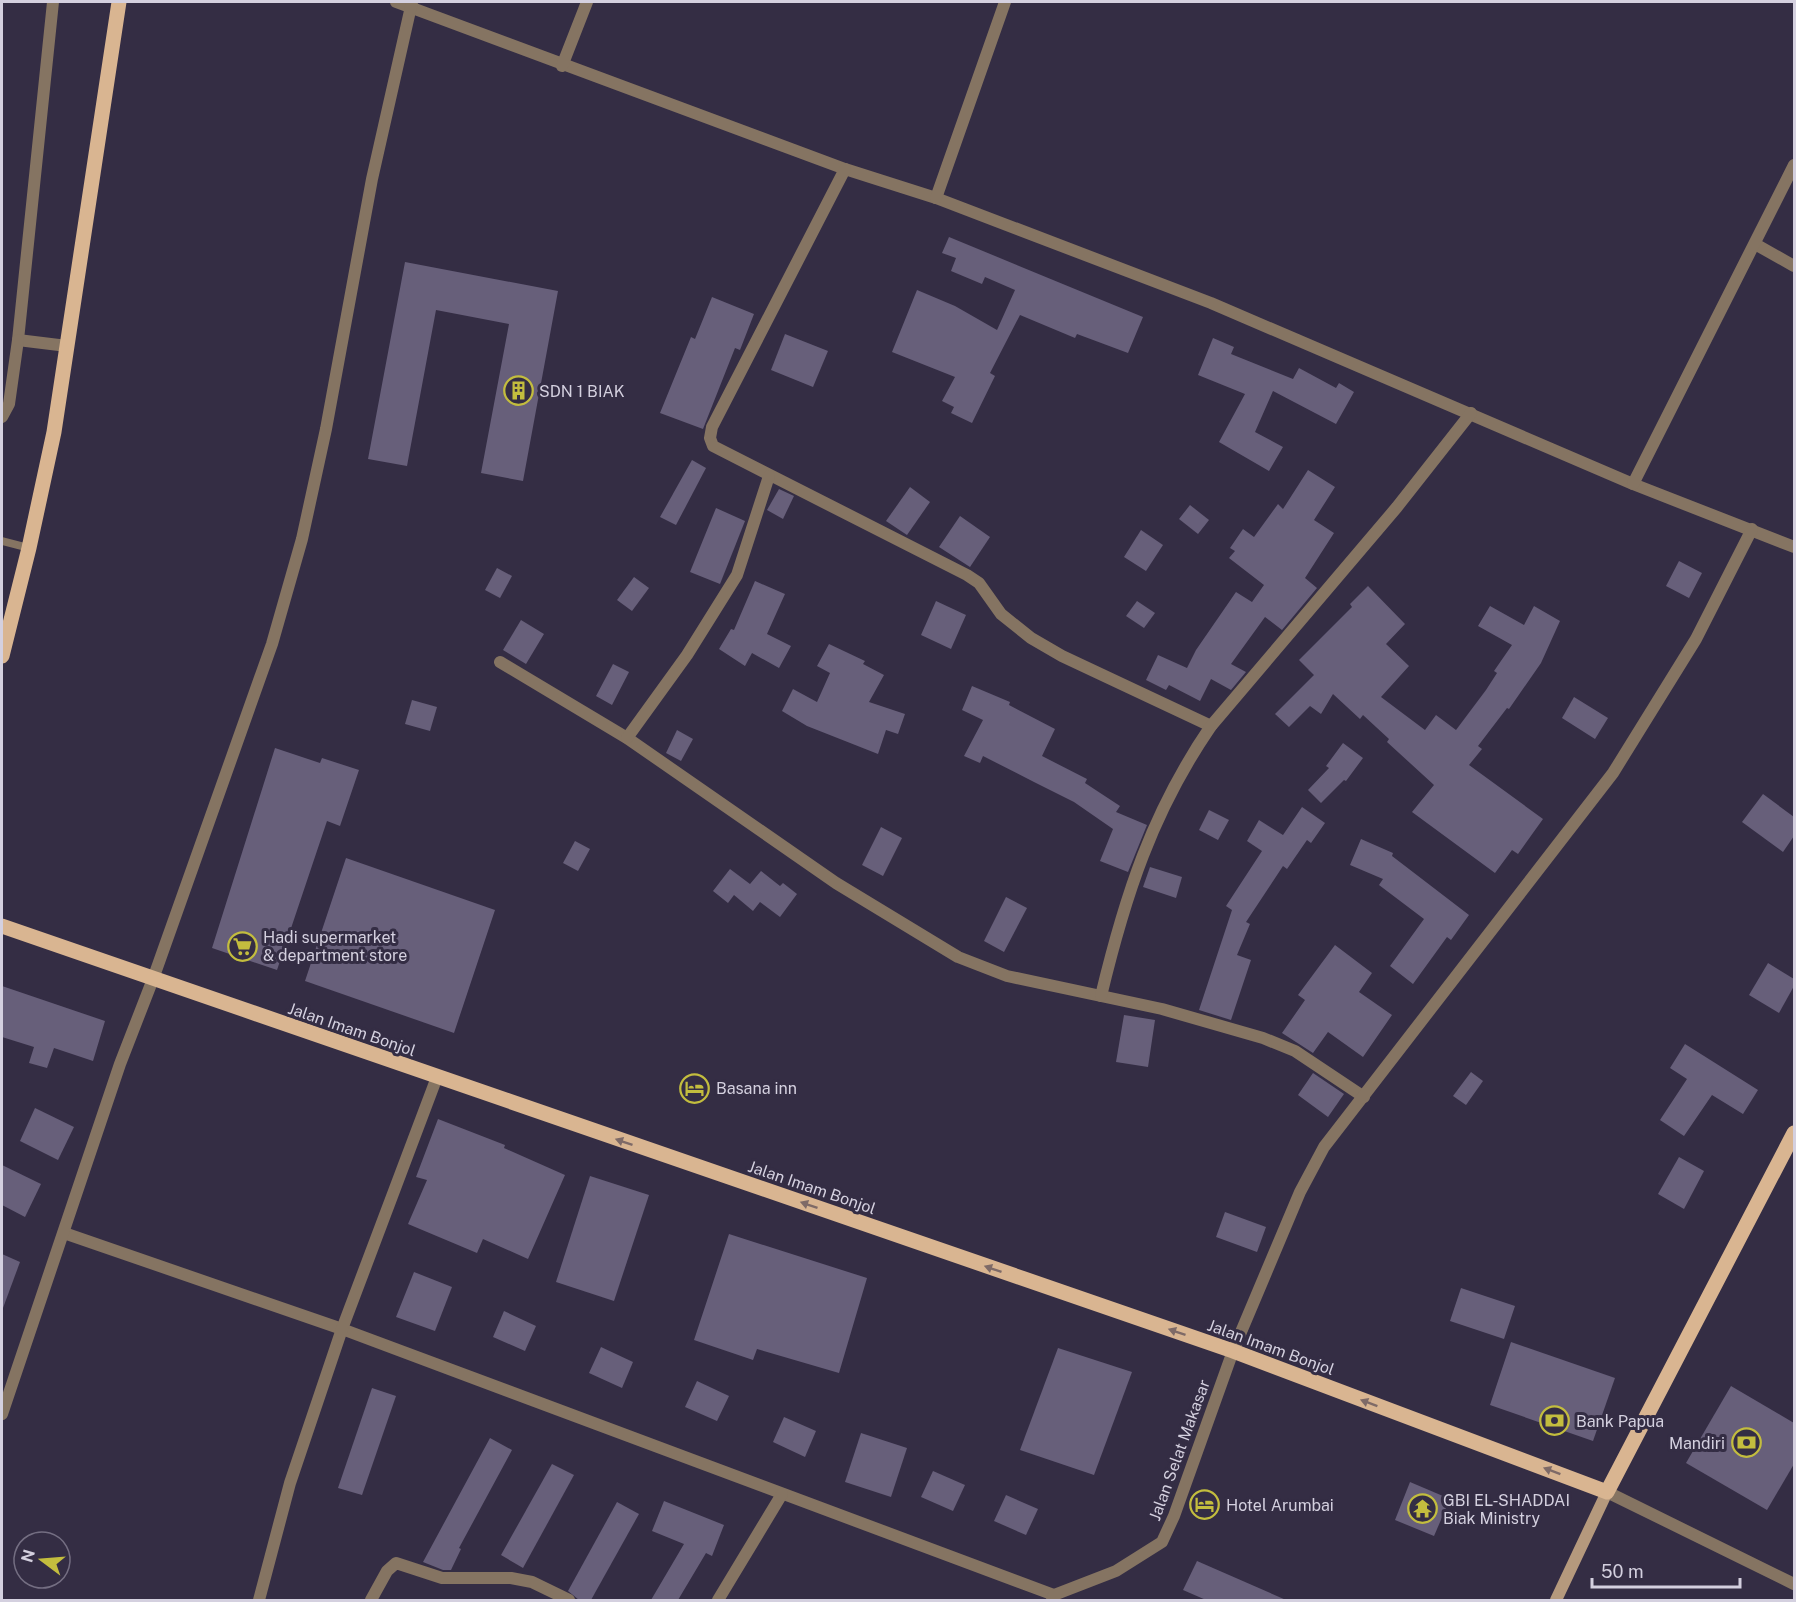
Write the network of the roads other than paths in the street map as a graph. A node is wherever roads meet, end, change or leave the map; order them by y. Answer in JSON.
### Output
{"nodes":[{"id":1,"x":53,"y":2,"type":"edge"},
{"id":2,"x":118,"y":2,"type":"edge"},
{"id":3,"x":396,"y":2,"type":"edge"},
{"id":4,"x":587,"y":2,"type":"edge"},
{"id":5,"x":1005,"y":2,"type":"edge"},
{"id":6,"x":411,"y":4,"type":"edge"},
{"id":7,"x":562,"y":66,"type":"junction"},
{"id":8,"x":1794,"y":165,"type":"edge"},
{"id":9,"x":845,"y":169,"type":"junction"},
{"id":10,"x":936,"y":198,"type":"junction"},
{"id":11,"x":1755,"y":244,"type":"junction"},
{"id":12,"x":1794,"y":266,"type":"edge"},
{"id":13,"x":18,"y":340,"type":"junction"},
{"id":14,"x":67,"y":346,"type":"junction"},
{"id":15,"x":1471,"y":413,"type":"junction"},
{"id":16,"x":2,"y":417,"type":"edge"},
{"id":17,"x":769,"y":476,"type":"junction"},
{"id":18,"x":1633,"y":484,"type":"junction"},
{"id":19,"x":1752,"y":529,"type":"junction"},
{"id":20,"x":2,"y":541,"type":"edge"},
{"id":21,"x":1794,"y":547,"type":"edge"},
{"id":22,"x":29,"y":548,"type":"junction"},
{"id":23,"x":2,"y":656,"type":"edge"},
{"id":24,"x":500,"y":662,"type":"dead end"},
{"id":25,"x":1211,"y":726,"type":"junction"},
{"id":26,"x":627,"y":738,"type":"junction"},
{"id":27,"x":2,"y":926,"type":"edge"},
{"id":28,"x":153,"y":979,"type":"junction"},
{"id":29,"x":1101,"y":996,"type":"junction"},
{"id":30,"x":437,"y":1077,"type":"junction"},
{"id":31,"x":1364,"y":1097,"type":"junction"},
{"id":32,"x":1794,"y":1133,"type":"edge"},
{"id":33,"x":64,"y":1233,"type":"junction"},
{"id":34,"x":342,"y":1329,"type":"junction"},
{"id":35,"x":1233,"y":1351,"type":"junction"},
{"id":36,"x":2,"y":1414,"type":"edge"},
{"id":37,"x":1606,"y":1492,"type":"junction"},
{"id":38,"x":782,"y":1494,"type":"junction"},
{"id":39,"x":1794,"y":1584,"type":"edge"},
{"id":40,"x":1053,"y":1598,"type":"edge"},
{"id":41,"x":259,"y":1600,"type":"edge"},
{"id":42,"x":371,"y":1600,"type":"edge"},
{"id":43,"x":569,"y":1600,"type":"edge"},
{"id":44,"x":718,"y":1600,"type":"edge"},
{"id":45,"x":1556,"y":1600,"type":"edge"}],
"edges":[{"from":1,"to":13,"type":"street"},
{"from":2,"to":14,"type":"main road"},
{"from":3,"to":6,"type":"street"},
{"from":4,"to":7,"type":"street"},
{"from":5,"to":10,"type":"street"},
{"from":6,"to":7,"type":"street"},
{"from":6,"to":28,"type":"street"},
{"from":7,"to":9,"type":"street"},
{"from":8,"to":11,"type":"street"},
{"from":9,"to":10,"type":"street"},
{"from":9,"to":17,"type":"street"},
{"from":10,"to":15,"type":"street"},
{"from":11,"to":12,"type":"street"},
{"from":11,"to":18,"type":"street"},
{"from":13,"to":14,"type":"street"},
{"from":13,"to":16,"type":"street"},
{"from":14,"to":22,"type":"main road"},
{"from":15,"to":18,"type":"street"},
{"from":15,"to":25,"type":"street"},
{"from":17,"to":25,"type":"street"},
{"from":17,"to":26,"type":"street"},
{"from":18,"to":19,"type":"street"},
{"from":19,"to":21,"type":"street"},
{"from":19,"to":31,"type":"street","name":"Jalan Selat Makasar"},
{"from":20,"to":22,"type":"lane"},
{"from":22,"to":23,"type":"main road"},
{"from":24,"to":26,"type":"street"},
{"from":25,"to":29,"type":"street"},
{"from":26,"to":29,"type":"street"},
{"from":27,"to":28,"type":"main road","name":"Jalan Imam Bonjol"},
{"from":28,"to":30,"type":"main road","name":"Jalan Imam Bonjol"},
{"from":28,"to":33,"type":"street"},
{"from":29,"to":31,"type":"street"},
{"from":30,"to":34,"type":"street"},
{"from":35,"to":30,"type":"main road","name":"Jalan Imam Bonjol","one_way":true},
{"from":31,"to":35,"type":"street","name":"Jalan Selat Makasar"},
{"from":32,"to":37,"type":"main road"},
{"from":33,"to":34,"type":"street"},
{"from":33,"to":36,"type":"street"},
{"from":34,"to":38,"type":"street"},
{"from":34,"to":41,"type":"street"},
{"from":37,"to":35,"type":"main road","name":"Jalan Imam Bonjol","one_way":true},
{"from":35,"to":40,"type":"street","name":"Jalan Selat Makasar"},
{"from":37,"to":39,"type":"street"},
{"from":37,"to":45,"type":"main road"},
{"from":38,"to":40,"type":"street"},
{"from":38,"to":44,"type":"street"},
{"from":42,"to":43,"type":"street"}]}
